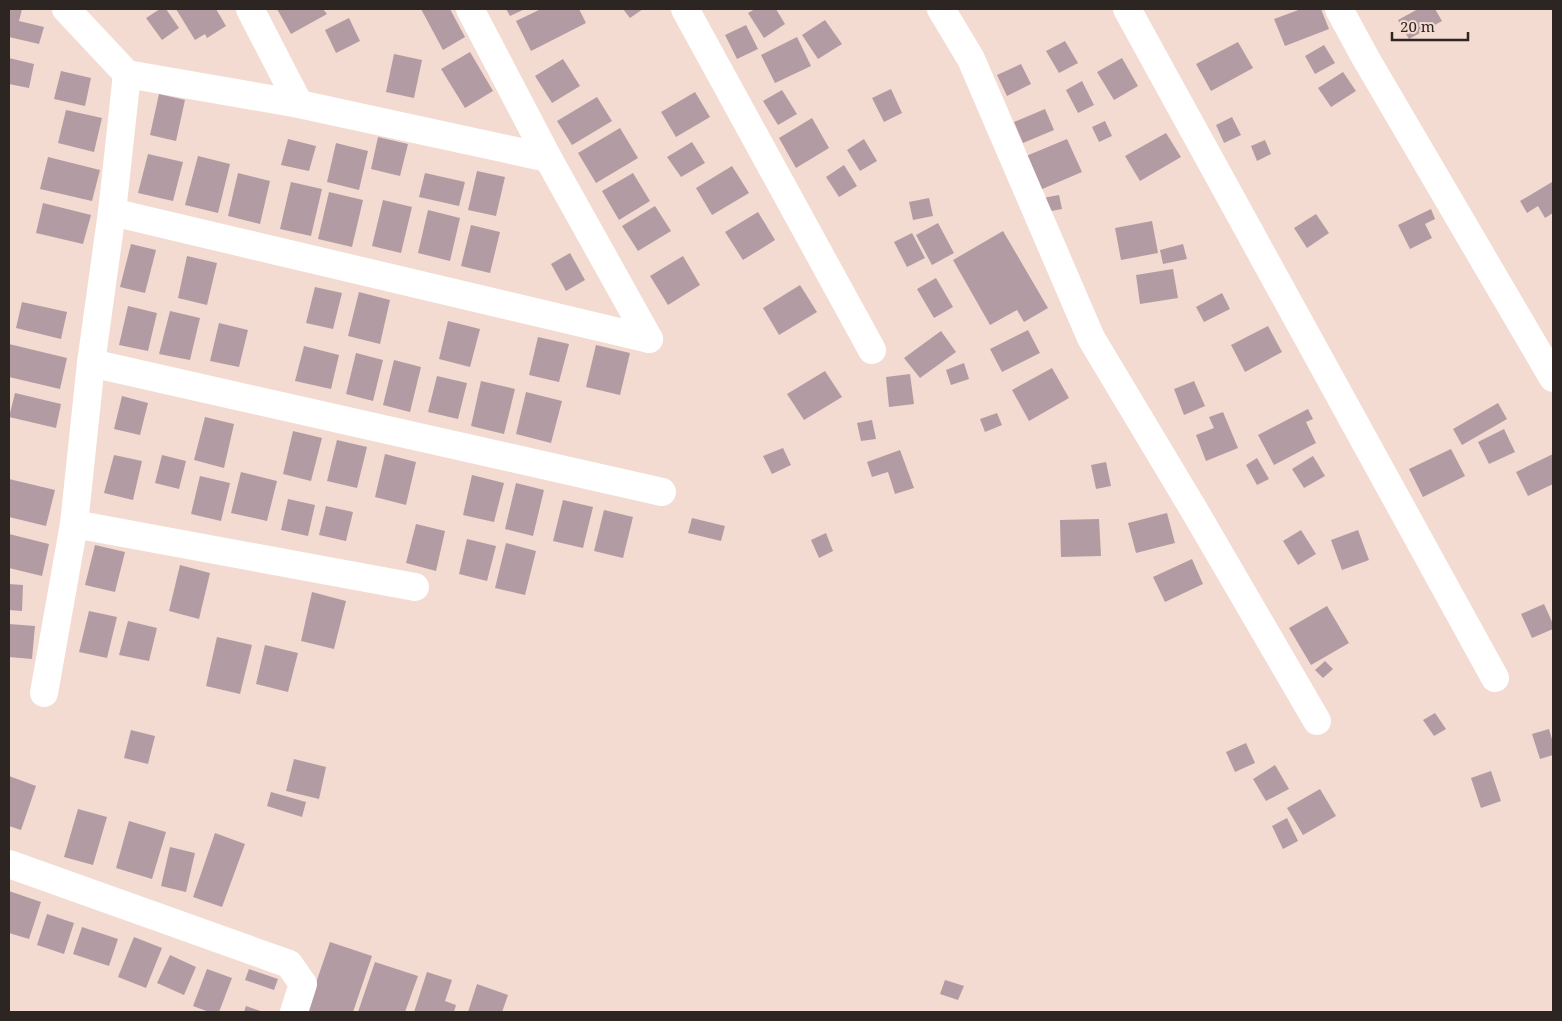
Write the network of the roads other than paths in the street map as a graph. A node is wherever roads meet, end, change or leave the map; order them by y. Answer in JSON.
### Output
{"nodes":[{"id":1,"x":66,"y":9,"type":"edge"},
{"id":2,"x":250,"y":9,"type":"edge"},
{"id":3,"x":470,"y":9,"type":"edge"},
{"id":4,"x":686,"y":9,"type":"edge"},
{"id":5,"x":941,"y":9,"type":"edge"},
{"id":6,"x":1127,"y":9,"type":"edge"},
{"id":7,"x":1340,"y":9,"type":"edge"},
{"id":8,"x":127,"y":74,"type":"junction"},
{"id":9,"x":299,"y":104,"type":"junction"},
{"id":10,"x":548,"y":158,"type":"junction"},
{"id":11,"x":112,"y":212,"type":"junction"},
{"id":12,"x":872,"y":350,"type":"dead end"},
{"id":13,"x":91,"y":363,"type":"junction"},
{"id":14,"x":1553,"y":378,"type":"edge"},
{"id":15,"x":662,"y":492,"type":"dead end"},
{"id":16,"x":74,"y":524,"type":"junction"},
{"id":17,"x":415,"y":588,"type":"dead end"},
{"id":18,"x":1495,"y":678,"type":"dead end"},
{"id":19,"x":44,"y":693,"type":"dead end"},
{"id":20,"x":1317,"y":721,"type":"dead end"},
{"id":21,"x":9,"y":864,"type":"edge"},
{"id":22,"x":294,"y":1012,"type":"edge"}],
"edges":[{"from":1,"to":8,"type":"street"},
{"from":2,"to":9,"type":"street"},
{"from":3,"to":10,"type":"street"},
{"from":4,"to":12,"type":"street"},
{"from":5,"to":20,"type":"street"},
{"from":6,"to":18,"type":"street"},
{"from":7,"to":14,"type":"street"},
{"from":8,"to":9,"type":"street"},
{"from":8,"to":11,"type":"street"},
{"from":9,"to":10,"type":"street"},
{"from":10,"to":11,"type":"street"},
{"from":11,"to":13,"type":"street"},
{"from":13,"to":15,"type":"street"},
{"from":13,"to":16,"type":"street"},
{"from":16,"to":17,"type":"street"},
{"from":16,"to":19,"type":"street"},
{"from":21,"to":22,"type":"street"}]}
